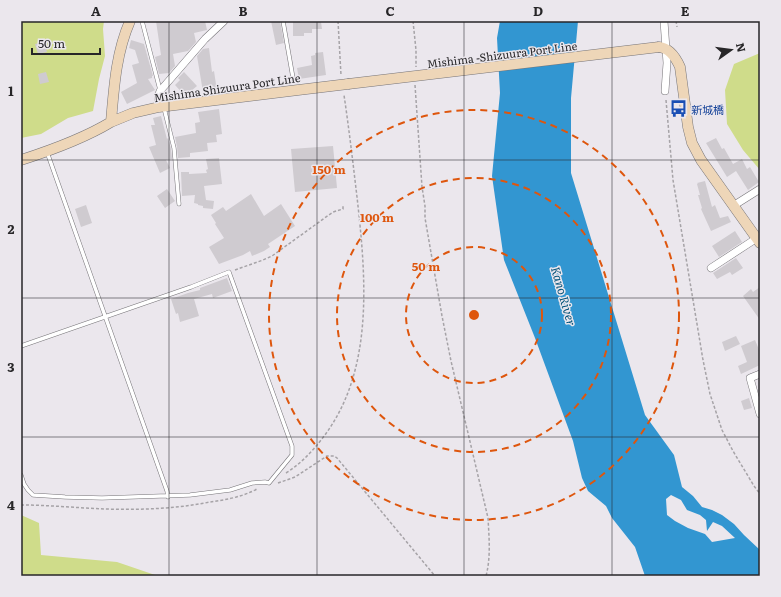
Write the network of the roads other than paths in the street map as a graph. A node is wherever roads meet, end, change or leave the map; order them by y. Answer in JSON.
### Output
{"nodes":[{"id":1,"x":130,"y":21,"type":"edge"},
{"id":2,"x":142,"y":21,"type":"edge"},
{"id":3,"x":224,"y":21,"type":"edge"},
{"id":4,"x":283,"y":21,"type":"edge"},
{"id":5,"x":664,"y":21,"type":"edge"},
{"id":6,"x":663,"y":48,"type":"junction"},
{"id":7,"x":294,"y":78,"type":"dead end"},
{"id":8,"x":345,"y":82,"type":"joint"},
{"id":9,"x":160,"y":91,"type":"junction"},
{"id":10,"x":665,"y":91,"type":"road end"},
{"id":11,"x":161,"y":107,"type":"junction"},
{"id":12,"x":111,"y":122,"type":"junction"},
{"id":13,"x":47,"y":151,"type":"junction"},
{"id":14,"x":21,"y":160,"type":"edge"},
{"id":15,"x":760,"y":189,"type":"edge"},
{"id":16,"x":179,"y":204,"type":"dead end"},
{"id":17,"x":733,"y":206,"type":"junction"},
{"id":18,"x":758,"y":240,"type":"edge"},
{"id":19,"x":711,"y":268,"type":"dead end"},
{"id":20,"x":105,"y":316,"type":"junction"},
{"id":21,"x":21,"y":346,"type":"edge"},
{"id":22,"x":760,"y":374,"type":"edge"},
{"id":23,"x":760,"y":414,"type":"edge"},
{"id":24,"x":21,"y":475,"type":"edge"},
{"id":25,"x":168,"y":497,"type":"junction"}],
"edges":[{"from":1,"to":12,"type":"main road"},
{"from":2,"to":9,"type":"lane"},
{"from":3,"to":9,"type":"street"},
{"from":4,"to":7,"type":"lane"},
{"from":5,"to":6,"type":"street"},
{"from":6,"to":8,"type":"main road","name":"Mishima -Shizuura Port Line","bridge":true},
{"from":6,"to":10,"type":"street"},
{"from":6,"to":17,"type":"main road"},
{"from":8,"to":11,"type":"main road","name":"Mishima Shizuura Port Line"},
{"from":9,"to":11,"type":"street"},
{"from":11,"to":12,"type":"main road","name":"Mishima Shizuura Port Line"},
{"from":11,"to":16,"type":"lane"},
{"from":12,"to":13,"type":"main road","name":"Mishima Shizuura Port Line"},
{"from":13,"to":14,"type":"main road","name":"Mishima Shizuura Port Line"},
{"from":13,"to":20,"type":"lane"},
{"from":15,"to":17,"type":"street"},
{"from":17,"to":18,"type":"main road"},
{"from":18,"to":19,"type":"street"},
{"from":20,"to":21,"type":"lane"},
{"from":20,"to":25,"type":"lane"},
{"from":20,"to":25,"type":"lane"},
{"from":22,"to":23,"type":"street"},
{"from":24,"to":25,"type":"lane"}]}
